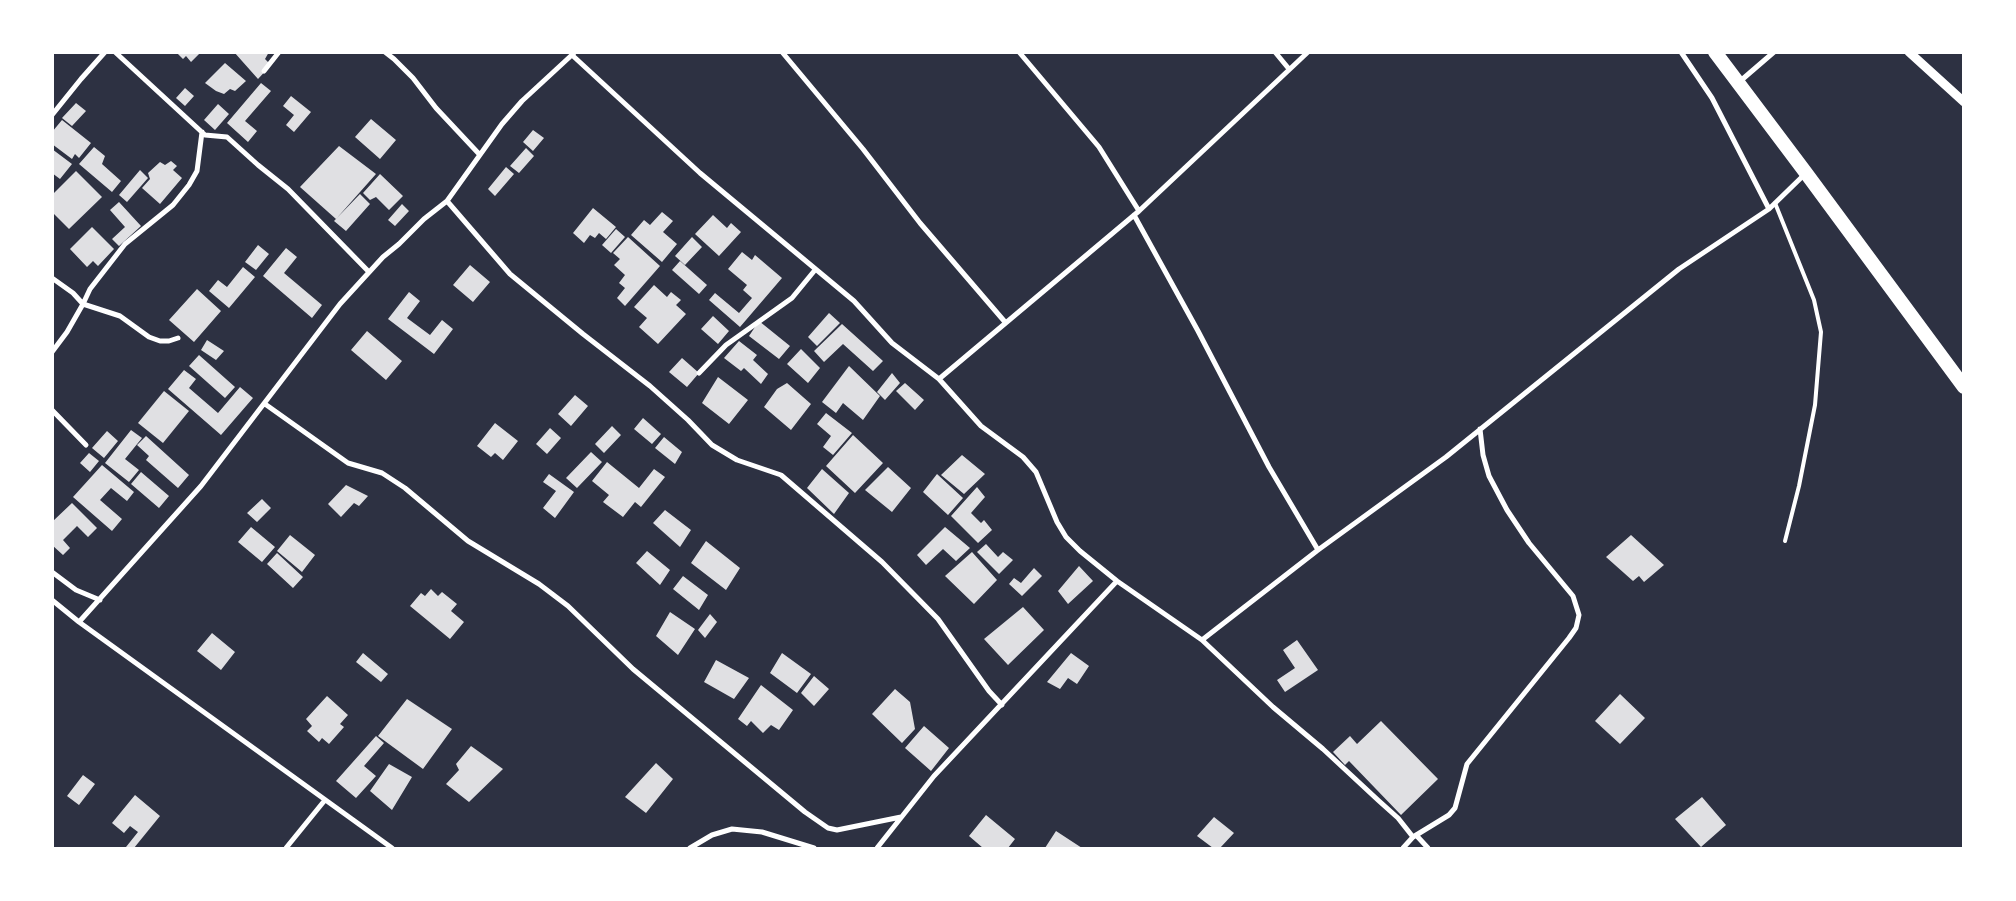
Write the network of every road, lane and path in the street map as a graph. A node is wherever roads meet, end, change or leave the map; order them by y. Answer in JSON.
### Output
{"nodes":[{"id":1,"x":105,"y":52,"type":"edge"},
{"id":2,"x":116,"y":52,"type":"edge"},
{"id":3,"x":279,"y":52,"type":"edge"},
{"id":4,"x":385,"y":52,"type":"edge"},
{"id":5,"x":782,"y":52,"type":"edge"},
{"id":6,"x":1019,"y":52,"type":"edge"},
{"id":7,"x":1275,"y":52,"type":"edge"},
{"id":8,"x":1308,"y":52,"type":"edge"},
{"id":9,"x":1681,"y":52,"type":"edge"},
{"id":10,"x":1715,"y":52,"type":"edge"},
{"id":11,"x":1774,"y":52,"type":"edge"},
{"id":12,"x":1909,"y":52,"type":"edge"},
{"id":13,"x":573,"y":54,"type":"edge"},
{"id":14,"x":1290,"y":69,"type":"junction"},
{"id":15,"x":264,"y":71,"type":"dead end"},
{"id":16,"x":1738,"y":83,"type":"junction"},
{"id":17,"x":1964,"y":102,"type":"edge"},
{"id":18,"x":52,"y":115,"type":"edge"},
{"id":19,"x":202,"y":132,"type":"junction"},
{"id":20,"x":480,"y":155,"type":"junction"},
{"id":21,"x":1806,"y":173,"type":"junction"},
{"id":22,"x":447,"y":201,"type":"junction"},
{"id":23,"x":1775,"y":203,"type":"junction"},
{"id":24,"x":1769,"y":209,"type":"junction"},
{"id":25,"x":1139,"y":211,"type":"junction"},
{"id":26,"x":1134,"y":215,"type":"junction"},
{"id":27,"x":815,"y":270,"type":"junction"},
{"id":28,"x":369,"y":272,"type":"junction"},
{"id":29,"x":52,"y":278,"type":"edge"},
{"id":30,"x":83,"y":304,"type":"junction"},
{"id":31,"x":1005,"y":322,"type":"junction"},
{"id":32,"x":178,"y":338,"type":"dead end"},
{"id":33,"x":52,"y":352,"type":"edge"},
{"id":34,"x":699,"y":373,"type":"dead end"},
{"id":35,"x":939,"y":379,"type":"junction"},
{"id":36,"x":1964,"y":387,"type":"edge"},
{"id":37,"x":265,"y":404,"type":"junction"},
{"id":38,"x":52,"y":410,"type":"edge"},
{"id":39,"x":1480,"y":428,"type":"junction"},
{"id":40,"x":86,"y":445,"type":"dead end"},
{"id":41,"x":1784,"y":541,"type":"dead end"},
{"id":42,"x":1318,"y":550,"type":"junction"},
{"id":43,"x":52,"y":572,"type":"edge"},
{"id":44,"x":1117,"y":581,"type":"junction"},
{"id":45,"x":52,"y":600,"type":"edge"},
{"id":46,"x":100,"y":600,"type":"junction"},
{"id":47,"x":79,"y":622,"type":"junction"},
{"id":48,"x":1202,"y":640,"type":"junction"},
{"id":49,"x":1002,"y":705,"type":"junction"},
{"id":50,"x":325,"y":800,"type":"junction"},
{"id":51,"x":901,"y":816,"type":"junction"},
{"id":52,"x":1415,"y":836,"type":"junction"},
{"id":53,"x":286,"y":848,"type":"edge"},
{"id":54,"x":392,"y":848,"type":"edge"},
{"id":55,"x":690,"y":848,"type":"edge"},
{"id":56,"x":814,"y":848,"type":"edge"},
{"id":57,"x":877,"y":848,"type":"edge"},
{"id":58,"x":1403,"y":848,"type":"edge"},
{"id":59,"x":1428,"y":848,"type":"edge"}],
"edges":[{"from":1,"to":18,"type":"street"},
{"from":2,"to":19,"type":"street"},
{"from":3,"to":15,"type":"street"},
{"from":4,"to":20,"type":"street"},
{"from":5,"to":31,"type":"street"},
{"from":6,"to":25,"type":"street"},
{"from":7,"to":14,"type":"street"},
{"from":8,"to":14,"type":"street"},
{"from":9,"to":24,"type":"street"},
{"from":10,"to":16,"type":"highway"},
{"from":11,"to":16,"type":"street"},
{"from":12,"to":17,"type":"street"},
{"from":13,"to":20,"type":"street"},
{"from":13,"to":27,"type":"street"},
{"from":14,"to":25,"type":"street"},
{"from":16,"to":21,"type":"highway"},
{"from":19,"to":28,"type":"street"},
{"from":19,"to":30,"type":"street"},
{"from":20,"to":22,"type":"street"},
{"from":21,"to":23,"type":"street"},
{"from":21,"to":36,"type":"highway"},
{"from":22,"to":28,"type":"street"},
{"from":22,"to":49,"type":"street"},
{"from":23,"to":24,"type":"street"},
{"from":23,"to":41,"type":"lane"},
{"from":24,"to":39,"type":"street"},
{"from":25,"to":26,"type":"street"},
{"from":26,"to":31,"type":"street"},
{"from":26,"to":42,"type":"street"},
{"from":27,"to":34,"type":"street"},
{"from":27,"to":35,"type":"street"},
{"from":28,"to":37,"type":"street"},
{"from":29,"to":30,"type":"street"},
{"from":30,"to":32,"type":"street"},
{"from":30,"to":33,"type":"street"},
{"from":31,"to":35,"type":"street"},
{"from":35,"to":44,"type":"street"},
{"from":37,"to":46,"type":"street"},
{"from":37,"to":51,"type":"street"},
{"from":38,"to":40,"type":"street"},
{"from":39,"to":42,"type":"street"},
{"from":39,"to":52,"type":"street"},
{"from":42,"to":48,"type":"street"},
{"from":43,"to":46,"type":"street"},
{"from":44,"to":48,"type":"street"},
{"from":44,"to":49,"type":"street"},
{"from":45,"to":47,"type":"street"},
{"from":46,"to":47,"type":"street"},
{"from":47,"to":50,"type":"street"},
{"from":48,"to":52,"type":"street"},
{"from":49,"to":51,"type":"street"},
{"from":50,"to":53,"type":"street"},
{"from":50,"to":54,"type":"street"},
{"from":51,"to":57,"type":"street"},
{"from":52,"to":58,"type":"street"},
{"from":52,"to":59,"type":"street"},
{"from":55,"to":56,"type":"street"}]}
